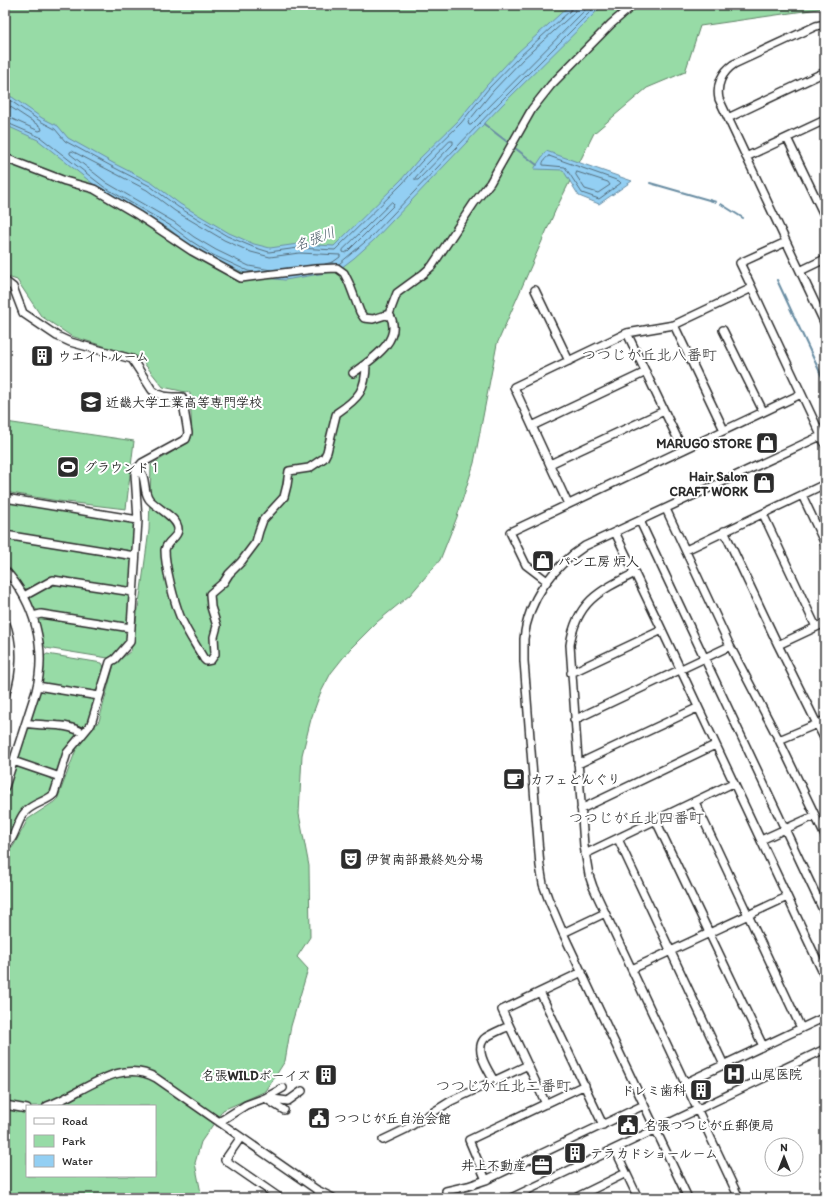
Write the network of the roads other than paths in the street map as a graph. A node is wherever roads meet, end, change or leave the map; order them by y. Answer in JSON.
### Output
{"nodes":[{"id":1,"x":633,"y":5,"type":"edge"},
{"id":2,"x":825,"y":24,"type":"edge"},
{"id":3,"x":825,"y":72,"type":"edge"},
{"id":4,"x":728,"y":118,"type":"junction"},
{"id":5,"x":825,"y":120,"type":"edge"},
{"id":6,"x":787,"y":138,"type":"junction"},
{"id":7,"x":746,"y":157,"type":"junction"},
{"id":8,"x":5,"y":158,"type":"edge"},
{"id":9,"x":825,"y":217,"type":"edge"},
{"id":10,"x":786,"y":242,"type":"junction"},
{"id":11,"x":825,"y":259,"type":"edge"},
{"id":12,"x":800,"y":271,"type":"junction"},
{"id":13,"x":5,"y":281,"type":"edge"},
{"id":14,"x":752,"y":288,"type":"junction"},
{"id":15,"x":535,"y":290,"type":"dead end"},
{"id":16,"x":389,"y":314,"type":"junction"},
{"id":17,"x":825,"y":324,"type":"edge"},
{"id":18,"x":674,"y":325,"type":"junction"},
{"id":19,"x":724,"y":330,"type":"dead end"},
{"id":20,"x":627,"y":333,"type":"junction"},
{"id":21,"x":569,"y":361,"type":"junction"},
{"id":22,"x":366,"y":364,"type":"junction"},
{"id":23,"x":646,"y":372,"type":"junction"},
{"id":24,"x":353,"y":373,"type":"dead end"},
{"id":25,"x":801,"y":394,"type":"junction"},
{"id":26,"x":664,"y":411,"type":"junction"},
{"id":27,"x":763,"y":412,"type":"junction"},
{"id":28,"x":532,"y":426,"type":"junction"},
{"id":29,"x":724,"y":430,"type":"junction"},
{"id":30,"x":823,"y":434,"type":"edge"},
{"id":31,"x":825,"y":444,"type":"edge"},
{"id":32,"x":682,"y":450,"type":"junction"},
{"id":33,"x":550,"y":464,"type":"junction"},
{"id":34,"x":137,"y":468,"type":"junction"},
{"id":35,"x":825,"y":484,"type":"edge"},
{"id":36,"x":802,"y":495,"type":"junction"},
{"id":37,"x":5,"y":498,"type":"edge"},
{"id":38,"x":568,"y":504,"type":"junction"},
{"id":39,"x":666,"y":508,"type":"junction"},
{"id":40,"x":764,"y":514,"type":"junction"},
{"id":41,"x":138,"y":520,"type":"junction"},
{"id":42,"x":640,"y":521,"type":"junction"},
{"id":43,"x":615,"y":532,"type":"junction"},
{"id":44,"x":724,"y":532,"type":"junction"},
{"id":45,"x":5,"y":535,"type":"edge"},
{"id":46,"x":825,"y":544,"type":"edge"},
{"id":47,"x":686,"y":550,"type":"junction"},
{"id":48,"x":135,"y":556,"type":"junction"},
{"id":49,"x":5,"y":570,"type":"edge"},
{"id":50,"x":635,"y":573,"type":"junction"},
{"id":51,"x":547,"y":580,"type":"junction"},
{"id":52,"x":133,"y":592,"type":"junction"},
{"id":53,"x":24,"y":596,"type":"junction"},
{"id":54,"x":33,"y":616,"type":"junction"},
{"id":55,"x":5,"y":621,"type":"edge"},
{"id":56,"x":825,"y":623,"type":"edge"},
{"id":57,"x":816,"y":627,"type":"junction"},
{"id":58,"x":131,"y":628,"type":"junction"},
{"id":59,"x":662,"y":630,"type":"junction"},
{"id":60,"x":778,"y":645,"type":"junction"},
{"id":61,"x":730,"y":646,"type":"junction"},
{"id":62,"x":704,"y":658,"type":"junction"},
{"id":63,"x":680,"y":670,"type":"junction"},
{"id":64,"x":571,"y":674,"type":"junction"},
{"id":65,"x":37,"y":686,"type":"junction"},
{"id":66,"x":5,"y":696,"type":"edge"},
{"id":67,"x":99,"y":696,"type":"junction"},
{"id":68,"x":698,"y":708,"type":"junction"},
{"id":69,"x":574,"y":720,"type":"junction"},
{"id":70,"x":825,"y":720,"type":"edge"},
{"id":71,"x":26,"y":723,"type":"junction"},
{"id":72,"x":817,"y":724,"type":"junction"},
{"id":73,"x":83,"y":733,"type":"junction"},
{"id":74,"x":779,"y":740,"type":"junction"},
{"id":75,"x":825,"y":740,"type":"edge"},
{"id":76,"x":715,"y":746,"type":"junction"},
{"id":77,"x":13,"y":761,"type":"junction"},
{"id":78,"x":578,"y":764,"type":"junction"},
{"id":79,"x":60,"y":776,"type":"junction"},
{"id":80,"x":733,"y":783,"type":"junction"},
{"id":81,"x":5,"y":787,"type":"edge"},
{"id":82,"x":694,"y":802,"type":"junction"},
{"id":83,"x":581,"y":809,"type":"junction"},
{"id":84,"x":814,"y":816,"type":"junction"},
{"id":85,"x":656,"y":821,"type":"junction"},
{"id":86,"x":785,"y":829,"type":"junction"},
{"id":87,"x":825,"y":836,"type":"edge"},
{"id":88,"x":618,"y":839,"type":"junction"},
{"id":89,"x":761,"y":840,"type":"junction"},
{"id":90,"x":5,"y":846,"type":"edge"},
{"id":91,"x":585,"y":854,"type":"junction"},
{"id":92,"x":787,"y":897,"type":"junction"},
{"id":93,"x":605,"y":913,"type":"junction"},
{"id":94,"x":748,"y":914,"type":"junction"},
{"id":95,"x":825,"y":914,"type":"edge"},
{"id":96,"x":563,"y":933,"type":"junction"},
{"id":97,"x":709,"y":933,"type":"junction"},
{"id":98,"x":670,"y":951,"type":"junction"},
{"id":99,"x":632,"y":969,"type":"junction"},
{"id":100,"x":582,"y":972,"type":"junction"},
{"id":101,"x":825,"y":977,"type":"edge"},
{"id":102,"x":540,"y":992,"type":"junction"},
{"id":103,"x":825,"y":1017,"type":"edge"},
{"id":104,"x":509,"y":1026,"type":"junction"},
{"id":105,"x":801,"y":1028,"type":"junction"},
{"id":106,"x":763,"y":1046,"type":"junction"},
{"id":107,"x":825,"y":1049,"type":"edge"},
{"id":108,"x":528,"y":1065,"type":"junction"},
{"id":109,"x":724,"y":1065,"type":"junction"},
{"id":110,"x":494,"y":1081,"type":"junction"},
{"id":111,"x":685,"y":1083,"type":"junction"},
{"id":112,"x":584,"y":1085,"type":"junction"},
{"id":113,"x":283,"y":1088,"type":"dead end"},
{"id":114,"x":302,"y":1091,"type":"dead end"},
{"id":115,"x":265,"y":1098,"type":"junction"},
{"id":116,"x":546,"y":1104,"type":"junction"},
{"id":117,"x":5,"y":1105,"type":"edge"},
{"id":118,"x":48,"y":1105,"type":"edge"},
{"id":119,"x":644,"y":1105,"type":"junction"},
{"id":120,"x":26,"y":1109,"type":"edge"},
{"id":121,"x":697,"y":1109,"type":"junction"},
{"id":122,"x":284,"y":1110,"type":"dead end"},
{"id":123,"x":219,"y":1122,"type":"junction"},
{"id":124,"x":603,"y":1125,"type":"junction"},
{"id":125,"x":656,"y":1130,"type":"junction"},
{"id":126,"x":241,"y":1137,"type":"junction"},
{"id":127,"x":383,"y":1140,"type":"dead end"},
{"id":128,"x":615,"y":1149,"type":"junction"},
{"id":129,"x":626,"y":1173,"type":"junction"},
{"id":130,"x":486,"y":1180,"type":"junction"},
{"id":131,"x":589,"y":1195,"type":"edge"},
{"id":132,"x":280,"y":1198,"type":"edge"},
{"id":133,"x":333,"y":1198,"type":"edge"},
{"id":134,"x":446,"y":1198,"type":"edge"},
{"id":135,"x":511,"y":1198,"type":"edge"},
{"id":136,"x":575,"y":1198,"type":"edge"},
{"id":137,"x":638,"y":1198,"type":"edge"},
{"id":138,"x":688,"y":1198,"type":"edge"},
{"id":139,"x":739,"y":1198,"type":"edge"}],
"edges":[{"from":1,"to":16,"type":"street"},
{"from":2,"to":4,"type":"street"},
{"from":3,"to":4,"type":"street"},
{"from":4,"to":7,"type":"street"},
{"from":5,"to":6,"type":"street"},
{"from":6,"to":7,"type":"street"},
{"from":6,"to":9,"type":"street"},
{"from":7,"to":10,"type":"street"},
{"from":8,"to":16,"type":"street"},
{"from":10,"to":12,"type":"street"},
{"from":10,"to":14,"type":"street"},
{"from":11,"to":12,"type":"street"},
{"from":12,"to":17,"type":"street"},
{"from":13,"to":34,"type":"street"},
{"from":14,"to":18,"type":"street"},
{"from":14,"to":25,"type":"street"},
{"from":15,"to":21,"type":"street"},
{"from":16,"to":22,"type":"street"},
{"from":18,"to":20,"type":"street"},
{"from":18,"to":29,"type":"street"},
{"from":19,"to":27,"type":"street"},
{"from":20,"to":21,"type":"street"},
{"from":20,"to":23,"type":"street"},
{"from":21,"to":28,"type":"street"},
{"from":22,"to":24,"type":"street"},
{"from":22,"to":34,"type":"street"},
{"from":23,"to":26,"type":"street"},
{"from":23,"to":28,"type":"street"},
{"from":25,"to":27,"type":"street"},
{"from":25,"to":30,"type":"street"},
{"from":26,"to":32,"type":"street"},
{"from":26,"to":33,"type":"street"},
{"from":27,"to":29,"type":"street"},
{"from":28,"to":33,"type":"street"},
{"from":29,"to":32,"type":"street"},
{"from":30,"to":31,"type":"street"},
{"from":30,"to":39,"type":"street"},
{"from":32,"to":38,"type":"street"},
{"from":33,"to":38,"type":"street"},
{"from":34,"to":41,"type":"street"},
{"from":35,"to":36,"type":"street"},
{"from":36,"to":40,"type":"street"},
{"from":36,"to":46,"type":"street"},
{"from":37,"to":41,"type":"street"},
{"from":38,"to":51,"type":"street"},
{"from":39,"to":42,"type":"street"},
{"from":39,"to":47,"type":"street"},
{"from":40,"to":44,"type":"street"},
{"from":40,"to":57,"type":"street"},
{"from":41,"to":48,"type":"street"},
{"from":42,"to":43,"type":"street"},
{"from":42,"to":62,"type":"street"},
{"from":43,"to":50,"type":"street"},
{"from":43,"to":51,"type":"street"},
{"from":44,"to":47,"type":"street"},
{"from":44,"to":60,"type":"street"},
{"from":45,"to":48,"type":"street"},
{"from":47,"to":61,"type":"street"},
{"from":48,"to":52,"type":"street"},
{"from":49,"to":53,"type":"street"},
{"from":50,"to":59,"type":"street"},
{"from":50,"to":64,"type":"street"},
{"from":51,"to":96,"type":"street"},
{"from":52,"to":53,"type":"street"},
{"from":52,"to":58,"type":"street"},
{"from":53,"to":54,"type":"street"},
{"from":54,"to":58,"type":"street"},
{"from":54,"to":65,"type":"street"},
{"from":55,"to":66,"type":"street"},
{"from":56,"to":57,"type":"street"},
{"from":57,"to":60,"type":"street"},
{"from":58,"to":67,"type":"street"},
{"from":59,"to":63,"type":"street"},
{"from":59,"to":64,"type":"street"},
{"from":60,"to":72,"type":"street"},
{"from":61,"to":62,"type":"street"},
{"from":61,"to":74,"type":"street"},
{"from":62,"to":63,"type":"street"},
{"from":62,"to":86,"type":"street"},
{"from":63,"to":68,"type":"street"},
{"from":63,"to":69,"type":"street"},
{"from":64,"to":69,"type":"street"},
{"from":65,"to":67,"type":"street"},
{"from":65,"to":71,"type":"street"},
{"from":67,"to":73,"type":"street"},
{"from":68,"to":76,"type":"street"},
{"from":68,"to":78,"type":"street"},
{"from":69,"to":78,"type":"street"},
{"from":70,"to":72,"type":"street"},
{"from":71,"to":73,"type":"street"},
{"from":71,"to":77,"type":"street"},
{"from":72,"to":74,"type":"street"},
{"from":72,"to":75,"type":"street"},
{"from":73,"to":79,"type":"street"},
{"from":74,"to":84,"type":"street"},
{"from":76,"to":80,"type":"street"},
{"from":76,"to":83,"type":"street"},
{"from":77,"to":79,"type":"street"},
{"from":77,"to":81,"type":"street"},
{"from":78,"to":83,"type":"street"},
{"from":79,"to":90,"type":"street"},
{"from":80,"to":82,"type":"street"},
{"from":80,"to":89,"type":"street"},
{"from":82,"to":85,"type":"street"},
{"from":82,"to":94,"type":"street"},
{"from":83,"to":91,"type":"street"},
{"from":84,"to":86,"type":"street"},
{"from":84,"to":87,"type":"street"},
{"from":85,"to":88,"type":"street"},
{"from":85,"to":97,"type":"street"},
{"from":86,"to":89,"type":"street"},
{"from":86,"to":95,"type":"street"},
{"from":88,"to":91,"type":"street"},
{"from":88,"to":98,"type":"street"},
{"from":89,"to":92,"type":"street"},
{"from":91,"to":93,"type":"street"},
{"from":92,"to":94,"type":"street"},
{"from":92,"to":101,"type":"street"},
{"from":93,"to":96,"type":"street"},
{"from":93,"to":99,"type":"street"},
{"from":94,"to":97,"type":"street"},
{"from":94,"to":105,"type":"street"},
{"from":96,"to":100,"type":"street"},
{"from":97,"to":98,"type":"street"},
{"from":97,"to":106,"type":"street"},
{"from":98,"to":99,"type":"street"},
{"from":98,"to":109,"type":"street"},
{"from":99,"to":111,"type":"street"},
{"from":100,"to":102,"type":"street"},
{"from":100,"to":119,"type":"street"},
{"from":102,"to":104,"type":"street"},
{"from":102,"to":112,"type":"street"},
{"from":103,"to":105,"type":"street"},
{"from":104,"to":108,"type":"street"},
{"from":104,"to":110,"type":"street"},
{"from":105,"to":106,"type":"street"},
{"from":106,"to":109,"type":"street"},
{"from":107,"to":121,"type":"street"},
{"from":108,"to":110,"type":"street"},
{"from":108,"to":116,"type":"street"},
{"from":109,"to":111,"type":"street"},
{"from":110,"to":127,"type":"street"},
{"from":111,"to":121,"type":"street"},
{"from":112,"to":116,"type":"street"},
{"from":112,"to":124,"type":"street"},
{"from":113,"to":115,"type":"street"},
{"from":114,"to":115,"type":"street"},
{"from":115,"to":122,"type":"street"},
{"from":115,"to":123,"type":"street"},
{"from":116,"to":130,"type":"street"},
{"from":117,"to":120,"type":"street"},
{"from":118,"to":123,"type":"street"},
{"from":119,"to":124,"type":"street"},
{"from":119,"to":125,"type":"street"},
{"from":121,"to":125,"type":"street"},
{"from":121,"to":139,"type":"street"},
{"from":123,"to":126,"type":"street"},
{"from":124,"to":130,"type":"street"},
{"from":125,"to":128,"type":"street"},
{"from":125,"to":138,"type":"street"},
{"from":126,"to":132,"type":"street"},
{"from":126,"to":133,"type":"street"},
{"from":128,"to":129,"type":"street"},
{"from":128,"to":135,"type":"street"},
{"from":129,"to":131,"type":"street"},
{"from":129,"to":137,"type":"street"},
{"from":130,"to":134,"type":"street"},
{"from":131,"to":136,"type":"street"}]}
